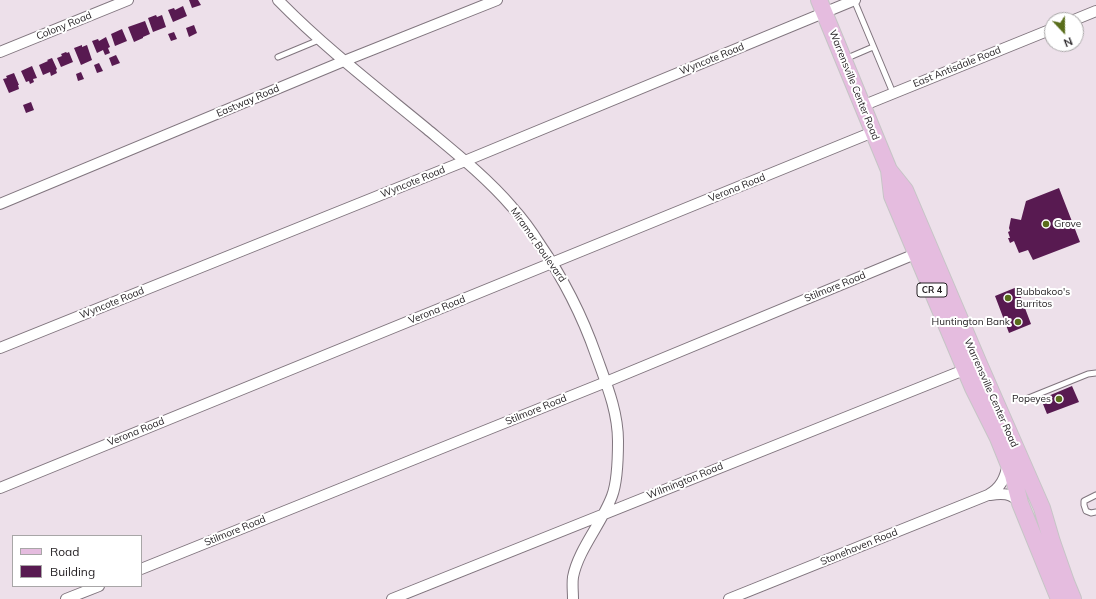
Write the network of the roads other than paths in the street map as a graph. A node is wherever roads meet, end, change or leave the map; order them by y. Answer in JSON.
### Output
{"nodes":[{"id":1,"x":128,"y":0,"type":"edge"},
{"id":2,"x":278,"y":0,"type":"edge"},
{"id":3,"x":497,"y":0,"type":"edge"},
{"id":4,"x":855,"y":0,"type":"edge"},
{"id":5,"x":821,"y":6,"type":"edge"},
{"id":6,"x":1096,"y":11,"type":"edge"},
{"id":7,"x":1084,"y":16,"type":"edge"},
{"id":8,"x":1044,"y":32,"type":"edge"},
{"id":9,"x":319,"y":40,"type":"junction"},
{"id":10,"x":873,"y":47,"type":"junction"},
{"id":11,"x":0,"y":52,"type":"edge"},
{"id":12,"x":278,"y":57,"type":"dead end"},
{"id":13,"x":843,"y":60,"type":"junction"},
{"id":14,"x":344,"y":61,"type":"junction"},
{"id":15,"x":893,"y":93,"type":"junction"},
{"id":16,"x":862,"y":106,"type":"junction"},
{"id":17,"x":873,"y":132,"type":"junction"},
{"id":18,"x":465,"y":161,"type":"junction"},
{"id":19,"x":0,"y":204,"type":"edge"},
{"id":20,"x":923,"y":251,"type":"junction"},
{"id":21,"x":553,"y":263,"type":"junction"},
{"id":22,"x":0,"y":348,"type":"edge"},
{"id":23,"x":972,"y":367,"type":"junction"},
{"id":24,"x":1096,"y":373,"type":"edge"},
{"id":25,"x":606,"y":382,"type":"junction"},
{"id":26,"x":1026,"y":399,"type":"dead end"},
{"id":27,"x":1008,"y":462,"type":"junction"},
{"id":28,"x":0,"y":488,"type":"edge"},
{"id":29,"x":988,"y":495,"type":"junction"},
{"id":30,"x":1096,"y":495,"type":"edge"},
{"id":31,"x":1020,"y":503,"type":"junction"},
{"id":32,"x":1096,"y":512,"type":"edge"},
{"id":33,"x":604,"y":514,"type":"junction"},
{"id":34,"x":142,"y":569,"type":"edge"},
{"id":35,"x":96,"y":587,"type":"edge"},
{"id":36,"x":66,"y":599,"type":"edge"},
{"id":37,"x":392,"y":599,"type":"edge"},
{"id":38,"x":573,"y":599,"type":"edge"},
{"id":39,"x":729,"y":599,"type":"edge"},
{"id":40,"x":1059,"y":599,"type":"edge"},
{"id":41,"x":1073,"y":599,"type":"edge"}],
"edges":[{"from":1,"to":11,"type":"street","name":"Colony Road"},
{"from":2,"to":9,"type":"street","name":"Miramar Boulevard"},
{"from":3,"to":14,"type":"street","name":"Eastway Road"},
{"from":4,"to":5,"type":"street","name":"Wyncote Road"},
{"from":4,"to":10,"type":"lane"},
{"from":5,"to":13,"type":"main road","name":"Warrensville Center Road","number":"CR 4"},
{"from":5,"to":18,"type":"street","name":"Wyncote Road"},
{"from":6,"to":7,"type":"street"},
{"from":8,"to":15,"type":"street","name":"East Antisdale Road"},
{"from":9,"to":12,"type":"lane"},
{"from":9,"to":14,"type":"street","name":"Miramar Boulevard"},
{"from":10,"to":13,"type":"lane"},
{"from":10,"to":15,"type":"lane"},
{"from":13,"to":16,"type":"main road","name":"Warrensville Center Road","number":"CR 4"},
{"from":14,"to":18,"type":"street","name":"Miramar Boulevard"},
{"from":14,"to":19,"type":"street","name":"Eastway Road"},
{"from":15,"to":16,"type":"street","name":"East Antisdale Road"},
{"from":16,"to":17,"type":"main road","name":"Warrensville Center Road","number":"CR 4"},
{"from":17,"to":20,"type":"main road","name":"Warrensville Center Road","number":"CR 4"},
{"from":17,"to":21,"type":"street","name":"Verona Road"},
{"from":18,"to":21,"type":"street","name":"Miramar Boulevard"},
{"from":18,"to":22,"type":"street","name":"Wyncote Road"},
{"from":20,"to":23,"type":"main road","name":"Warrensville Center Road","number":"CR 4"},
{"from":20,"to":25,"type":"street","name":"Stilmore Road"},
{"from":21,"to":25,"type":"street","name":"Miramar Boulevard"},
{"from":21,"to":28,"type":"street","name":"Verona Road"},
{"from":23,"to":27,"type":"main road","name":"Warrensville Center Road","number":"CR 4"},
{"from":23,"to":33,"type":"street","name":"Wilmington Road"},
{"from":23,"to":41,"type":"main road","name":"Warrensville Center Road","number":"CR 4"},
{"from":24,"to":26,"type":"lane"},
{"from":25,"to":33,"type":"street","name":"Miramar Boulevard"},
{"from":25,"to":34,"type":"street","name":"Stilmore Road"},
{"from":27,"to":29,"type":"street","name":"Stonehaven Road"},
{"from":27,"to":31,"type":"main road","name":"Warrensville Center Road","number":"CR 4"},
{"from":29,"to":31,"type":"street","name":"Stonehaven Road"},
{"from":29,"to":39,"type":"street","name":"Stonehaven Road"},
{"from":30,"to":32,"type":"lane"},
{"from":31,"to":40,"type":"main road","name":"Warrensville Center Road","number":"CR 4"},
{"from":33,"to":37,"type":"street","name":"Wilmington Road"},
{"from":33,"to":38,"type":"street","name":"Miramar Boulevard"},
{"from":35,"to":36,"type":"street"}]}
